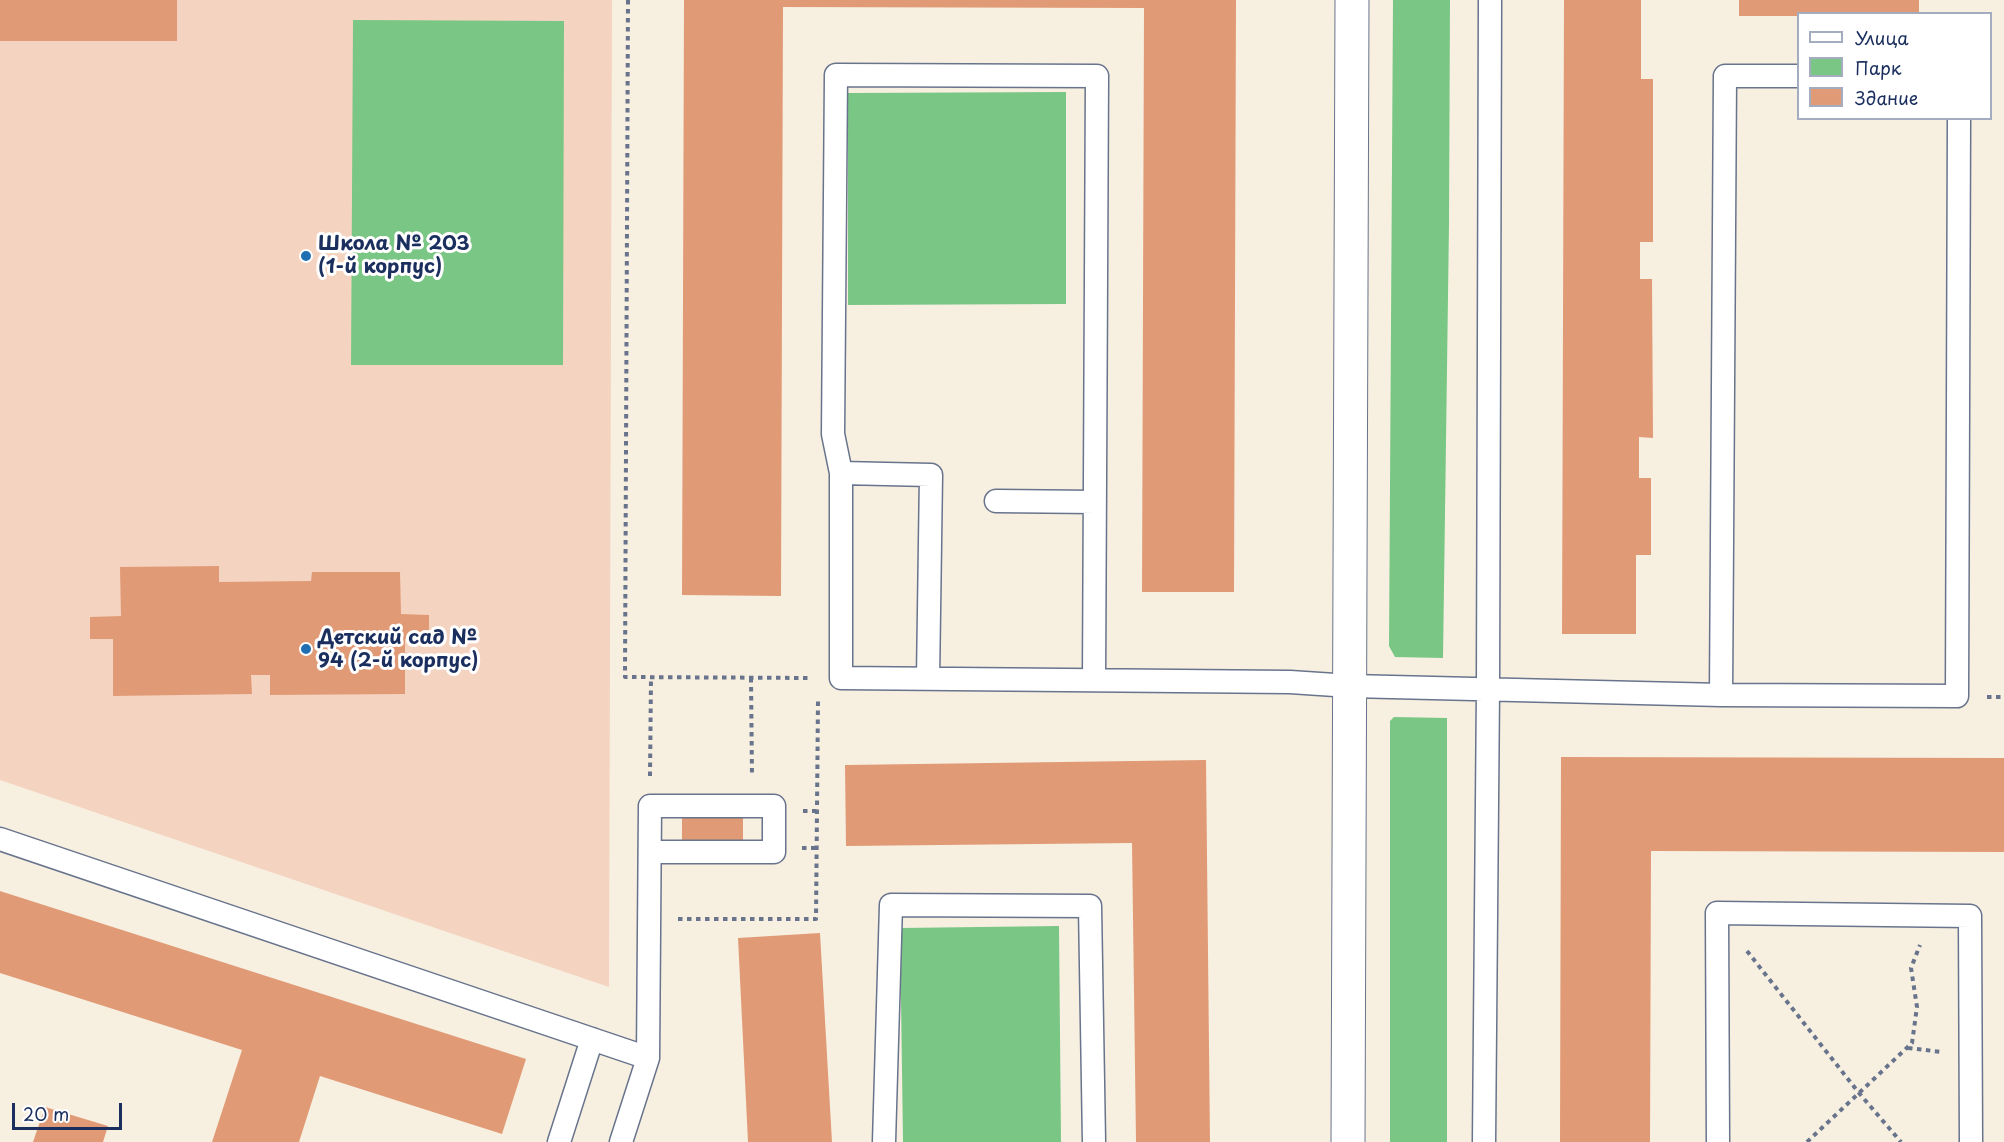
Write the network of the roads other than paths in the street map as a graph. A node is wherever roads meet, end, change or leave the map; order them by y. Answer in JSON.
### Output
{"nodes":[{"id":1,"x":1352,"y":0,"type":"edge"},
{"id":2,"x":1490,"y":0,"type":"edge"},
{"id":3,"x":1797,"y":76,"type":"edge"},
{"id":4,"x":1959,"y":120,"type":"edge"},
{"id":5,"x":841,"y":473,"type":"junction"},
{"id":6,"x":996,"y":501,"type":"dead end"},
{"id":7,"x":1095,"y":502,"type":"junction"},
{"id":8,"x":928,"y":679,"type":"junction"},
{"id":9,"x":1094,"y":680,"type":"junction"},
{"id":10,"x":1350,"y":686,"type":"junction"},
{"id":11,"x":1488,"y":689,"type":"junction"},
{"id":12,"x":1721,"y":695,"type":"junction"},
{"id":13,"x":0,"y":839,"type":"edge"},
{"id":14,"x":650,"y":852,"type":"junction"},
{"id":15,"x":592,"y":1039,"type":"junction"},
{"id":16,"x":648,"y":1058,"type":"junction"},
{"id":17,"x":560,"y":1142,"type":"edge"},
{"id":18,"x":621,"y":1142,"type":"edge"},
{"id":19,"x":884,"y":1142,"type":"edge"},
{"id":20,"x":1094,"y":1142,"type":"edge"},
{"id":21,"x":1348,"y":1142,"type":"edge"},
{"id":22,"x":1484,"y":1142,"type":"edge"},
{"id":23,"x":1718,"y":1142,"type":"edge"},
{"id":24,"x":1971,"y":1142,"type":"edge"}],
"edges":[{"from":1,"to":10,"type":"street"},
{"from":2,"to":11,"type":"lane"},
{"from":3,"to":12,"type":"lane"},
{"from":4,"to":12,"type":"lane"},
{"from":5,"to":7,"type":"lane"},
{"from":5,"to":8,"type":"lane"},
{"from":5,"to":8,"type":"lane"},
{"from":6,"to":7,"type":"lane"},
{"from":7,"to":9,"type":"lane"},
{"from":8,"to":9,"type":"lane"},
{"from":9,"to":10,"type":"lane"},
{"from":10,"to":11,"type":"lane"},
{"from":10,"to":21,"type":"street"},
{"from":11,"to":12,"type":"lane"},
{"from":11,"to":22,"type":"lane"},
{"from":13,"to":15,"type":"lane"},
{"from":14,"to":14,"type":"lane"},
{"from":14,"to":16,"type":"lane"},
{"from":15,"to":16,"type":"lane"},
{"from":15,"to":17,"type":"lane"},
{"from":16,"to":18,"type":"lane"},
{"from":19,"to":20,"type":"lane"},
{"from":23,"to":24,"type":"lane"}]}
